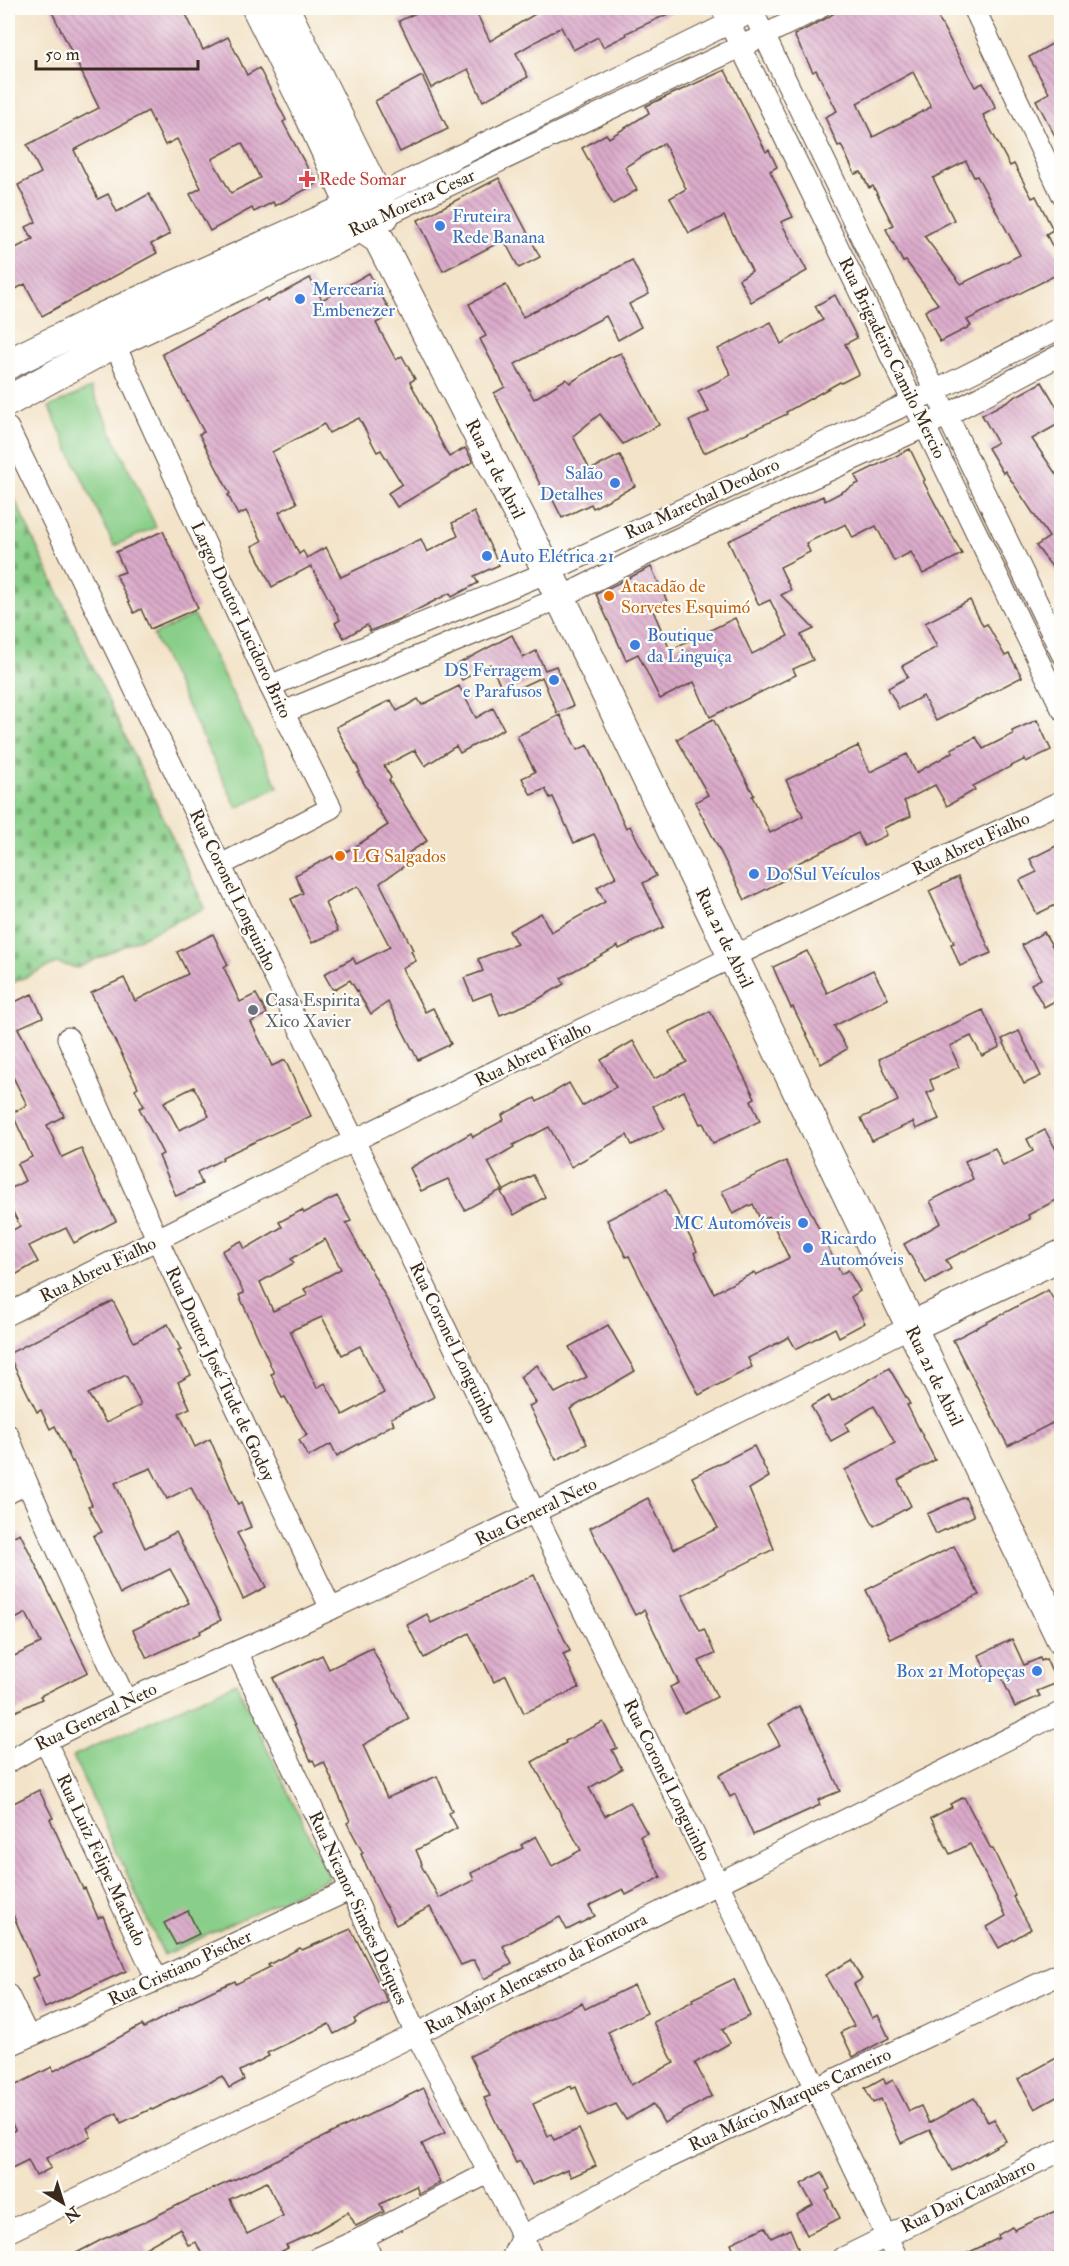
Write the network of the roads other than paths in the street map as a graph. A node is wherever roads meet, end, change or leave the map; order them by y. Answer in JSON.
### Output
{"nodes":[{"id":1,"x":256,"y":8,"type":"edge"},
{"id":2,"x":284,"y":8,"type":"edge"},
{"id":3,"x":819,"y":8,"type":"edge"},
{"id":4,"x":974,"y":8,"type":"edge"},
{"id":5,"x":755,"y":9,"type":"edge"},
{"id":6,"x":726,"y":15,"type":"edge"},
{"id":7,"x":765,"y":35,"type":"junction"},
{"id":8,"x":741,"y":46,"type":"junction"},
{"id":9,"x":638,"y":68,"type":"junction"},
{"id":10,"x":648,"y":91,"type":"junction"},
{"id":11,"x":1062,"y":194,"type":"edge"},
{"id":12,"x":847,"y":208,"type":"junction"},
{"id":13,"x":370,"y":217,"type":"junction"},
{"id":14,"x":826,"y":221,"type":"junction"},
{"id":15,"x":1062,"y":327,"type":"edge"},
{"id":16,"x":108,"y":331,"type":"junction"},
{"id":17,"x":1021,"y":348,"type":"junction"},
{"id":18,"x":1062,"y":354,"type":"edge"},
{"id":19,"x":8,"y":364,"type":"edge"},
{"id":20,"x":1032,"y":370,"type":"junction"},
{"id":21,"x":936,"y":391,"type":"junction"},
{"id":22,"x":8,"y":401,"type":"edge"},
{"id":23,"x":913,"y":401,"type":"junction"},
{"id":24,"x":946,"y":415,"type":"junction"},
{"id":25,"x":924,"y":426,"type":"junction"},
{"id":26,"x":8,"y":428,"type":"edge"},
{"id":27,"x":810,"y":449,"type":"junction"},
{"id":28,"x":822,"y":473,"type":"junction"},
{"id":29,"x":659,"y":518,"type":"junction"},
{"id":30,"x":671,"y":542,"type":"junction"},
{"id":31,"x":554,"y":585,"type":"junction"},
{"id":32,"x":1043,"y":615,"type":"junction"},
{"id":33,"x":1021,"y":626,"type":"junction"},
{"id":34,"x":1062,"y":654,"type":"edge"},
{"id":35,"x":270,"y":686,"type":"junction"},
{"id":36,"x":1062,"y":709,"type":"edge"},
{"id":37,"x":284,"y":712,"type":"junction"},
{"id":38,"x":1062,"y":801,"type":"edge"},
{"id":39,"x":221,"y":865,"type":"junction"},
{"id":40,"x":733,"y":956,"type":"junction"},
{"id":41,"x":68,"y":1038,"type":"dead end"},
{"id":42,"x":355,"y":1140,"type":"junction"},
{"id":43,"x":158,"y":1241,"type":"junction"},
{"id":44,"x":1062,"y":1255,"type":"edge"},
{"id":45,"x":8,"y":1314,"type":"edge"},
{"id":46,"x":910,"y":1327,"type":"junction"},
{"id":47,"x":8,"y":1435,"type":"edge"},
{"id":48,"x":27,"y":1483,"type":"junction"},
{"id":49,"x":8,"y":1493,"type":"edge"},
{"id":50,"x":535,"y":1513,"type":"junction"},
{"id":51,"x":331,"y":1609,"type":"junction"},
{"id":52,"x":1062,"y":1640,"type":"edge"},
{"id":53,"x":237,"y":1652,"type":"junction"},
{"id":54,"x":126,"y":1701,"type":"junction"},
{"id":55,"x":1061,"y":1712,"type":"edge"},
{"id":56,"x":45,"y":1740,"type":"junction"},
{"id":57,"x":8,"y":1762,"type":"edge"},
{"id":58,"x":718,"y":1883,"type":"junction"},
{"id":59,"x":351,"y":1889,"type":"junction"},
{"id":60,"x":1062,"y":1972,"type":"edge"},
{"id":61,"x":157,"y":1980,"type":"junction"},
{"id":62,"x":8,"y":1995,"type":"edge"},
{"id":63,"x":416,"y":2034,"type":"junction"},
{"id":64,"x":28,"y":2036,"type":"junction"},
{"id":65,"x":8,"y":2046,"type":"edge"},
{"id":66,"x":816,"y":2086,"type":"junction"},
{"id":67,"x":1062,"y":2150,"type":"edge"},
{"id":68,"x":488,"y":2174,"type":"junction"},
{"id":69,"x":8,"y":2232,"type":"edge"},
{"id":70,"x":522,"y":2236,"type":"junction"},
{"id":71,"x":886,"y":2236,"type":"junction"},
{"id":72,"x":362,"y":2238,"type":"junction"},
{"id":73,"x":318,"y":2259,"type":"edge"},
{"id":74,"x":372,"y":2259,"type":"edge"},
{"id":75,"x":512,"y":2259,"type":"edge"},
{"id":76,"x":532,"y":2259,"type":"edge"},
{"id":77,"x":843,"y":2259,"type":"edge"},
{"id":78,"x":897,"y":2259,"type":"edge"}],
"edges":[{"from":1,"to":13,"type":"street","name":"Rua 21 de Abril"},
{"from":2,"to":13,"type":"street","name":"Rua 21 de Abril"},
{"from":3,"to":7,"type":"street","name":"Rua Moreira Cesar"},
{"from":4,"to":11,"type":"street"},
{"from":5,"to":6,"type":"street","name":"Rua Moreira Cesar"},
{"from":5,"to":7,"type":"street","name":"Rua Brigadeiro Camilo Mercio"},
{"from":6,"to":8,"type":"street","name":"Rua Brigadeiro Camilo Mercio"},
{"from":6,"to":9,"type":"street","name":"Rua Moreira Cesar"},
{"from":7,"to":8,"type":"street","name":"Rua Moreira Cesar"},
{"from":7,"to":12,"type":"street","name":"Rua Brigadeiro Camilo Mercio"},
{"from":8,"to":10,"type":"street","name":"Rua Moreira Cesar"},
{"from":8,"to":14,"type":"street","name":"Rua Brigadeiro Camilo Mercio"},
{"from":9,"to":10,"type":"street"},
{"from":9,"to":13,"type":"street","name":"Rua Moreira Cesar"},
{"from":10,"to":13,"type":"street","name":"Rua Moreira Cesar"},
{"from":12,"to":14,"type":"street"},
{"from":12,"to":21,"type":"street","name":"Rua Brigadeiro Camilo Mercio"},
{"from":13,"to":16,"type":"street","name":"Rua Moreira Cesar"},
{"from":13,"to":31,"type":"street","name":"Rua 21 de Abril"},
{"from":14,"to":23,"type":"street","name":"Rua Brigadeiro Camilo Mercio"},
{"from":15,"to":17,"type":"street","name":"Rua Marechal Deodoro"},
{"from":16,"to":19,"type":"street","name":"Rua Moreira Cesar"},
{"from":16,"to":22,"type":"street","name":"Rua Moreira Cesar"},
{"from":16,"to":35,"type":"street","name":"Largo Doutor Lucidoro Brito"},
{"from":17,"to":20,"type":"street"},
{"from":17,"to":21,"type":"street","name":"Rua Marechal Deodoro"},
{"from":18,"to":20,"type":"street","name":"Rua Marechal Deodoro"},
{"from":20,"to":24,"type":"street","name":"Rua Marechal Deodoro"},
{"from":21,"to":23,"type":"street","name":"Rua Marechal Deodoro"},
{"from":21,"to":24,"type":"street","name":"Rua Brigadeiro Camilo Mercio"},
{"from":23,"to":25,"type":"street","name":"Rua Brigadeiro Camilo Mercio"},
{"from":23,"to":27,"type":"street","name":"Rua Marechal Deodoro"},
{"from":24,"to":25,"type":"street","name":"Rua Marechal Deodoro"},
{"from":24,"to":32,"type":"street","name":"Rua Brigadeiro Camilo Mercio"},
{"from":25,"to":28,"type":"street","name":"Rua Marechal Deodoro"},
{"from":25,"to":33,"type":"street","name":"Rua Brigadeiro Camilo Mercio"},
{"from":26,"to":39,"type":"street","name":"Rua Coronel Longuinho"},
{"from":27,"to":28,"type":"street"},
{"from":27,"to":29,"type":"street","name":"Rua Marechal Deodoro"},
{"from":28,"to":30,"type":"street","name":"Rua Marechal Deodoro"},
{"from":29,"to":30,"type":"street"},
{"from":29,"to":31,"type":"street","name":"Rua Marechal Deodoro"},
{"from":30,"to":31,"type":"street","name":"Rua Marechal Deodoro"},
{"from":31,"to":35,"type":"street","name":"Rua Marechal Deodoro"},
{"from":31,"to":37,"type":"street","name":"Rua Marechal Deodoro"},
{"from":31,"to":40,"type":"street","name":"Rua 21 de Abril"},
{"from":32,"to":33,"type":"street"},
{"from":32,"to":34,"type":"street","name":"Rua Brigadeiro Camilo Mercio"},
{"from":33,"to":36,"type":"street","name":"Rua Brigadeiro Camilo Mercio"},
{"from":35,"to":37,"type":"street","name":"Largo Doutor Lucidoro Brito"},
{"from":37,"to":39,"type":"street","name":"Largo Doutor Lucidoro Brito"},
{"from":38,"to":40,"type":"street","name":"Rua Abreu Fialho"},
{"from":39,"to":42,"type":"street","name":"Rua Coronel Longuinho"},
{"from":40,"to":42,"type":"street","name":"Rua Abreu Fialho"},
{"from":40,"to":46,"type":"street","name":"Rua 21 de Abril"},
{"from":41,"to":43,"type":"street","name":"Rua Doutor José Tude de Godoy"},
{"from":42,"to":43,"type":"street","name":"Rua Abreu Fialho"},
{"from":42,"to":50,"type":"street","name":"Rua Coronel Longuinho"},
{"from":43,"to":45,"type":"street","name":"Rua Abreu Fialho"},
{"from":43,"to":51,"type":"street","name":"Rua Doutor José Tude de Godoy"},
{"from":44,"to":46,"type":"street","name":"Rua General Neto"},
{"from":46,"to":50,"type":"street","name":"Rua General Neto"},
{"from":46,"to":52,"type":"street","name":"Rua 21 de Abril"},
{"from":47,"to":48,"type":"street"},
{"from":48,"to":49,"type":"street"},
{"from":48,"to":54,"type":"street"},
{"from":50,"to":51,"type":"street","name":"Rua General Neto"},
{"from":50,"to":58,"type":"street","name":"Rua Coronel Longuinho"},
{"from":51,"to":53,"type":"street","name":"Rua General Neto"},
{"from":53,"to":54,"type":"street","name":"Rua General Neto"},
{"from":53,"to":59,"type":"street","name":"Rua Nicanor Simões Deiques"},
{"from":54,"to":56,"type":"street","name":"Rua General Neto"},
{"from":55,"to":58,"type":"street","name":"Rua Major Alencastro da Fontoura"},
{"from":56,"to":57,"type":"street","name":"Rua General Neto"},
{"from":56,"to":61,"type":"street","name":"Rua Luiz Felipe Machado"},
{"from":58,"to":63,"type":"street","name":"Rua Major Alencastro da Fontoura"},
{"from":58,"to":66,"type":"street","name":"Rua Coronel Longuinho"},
{"from":59,"to":61,"type":"street","name":"Rua Cristiano Pischer"},
{"from":59,"to":63,"type":"street","name":"Rua Nicanor Simões Deiques"},
{"from":60,"to":66,"type":"street","name":"Rua Márcio Marques Carneiro"},
{"from":61,"to":64,"type":"street","name":"Rua Cristiano Pischer"},
{"from":62,"to":64,"type":"street"},
{"from":63,"to":68,"type":"street","name":"Rua Nicanor Simões Deiques"},
{"from":63,"to":69,"type":"street","name":"Rua Major Alencastro da Fontoura"},
{"from":64,"to":65,"type":"street","name":"Rua Cristiano Pischer"},
{"from":66,"to":70,"type":"street","name":"Rua Márcio Marques Carneiro"},
{"from":66,"to":71,"type":"street","name":"Rua Coronel Longuinho"},
{"from":67,"to":71,"type":"street","name":"Rua Davi Canabarro"},
{"from":68,"to":70,"type":"street","name":"Rua Nicanor Simões Deiques"},
{"from":68,"to":72,"type":"street"},
{"from":70,"to":75,"type":"street"},
{"from":70,"to":76,"type":"street","name":"Rua Nicanor Simões Deiques"},
{"from":71,"to":77,"type":"street","name":"Rua Davi Canabarro"},
{"from":71,"to":78,"type":"street","name":"Rua Coronel Longuinho"},
{"from":72,"to":73,"type":"street"},
{"from":72,"to":74,"type":"street"}]}
